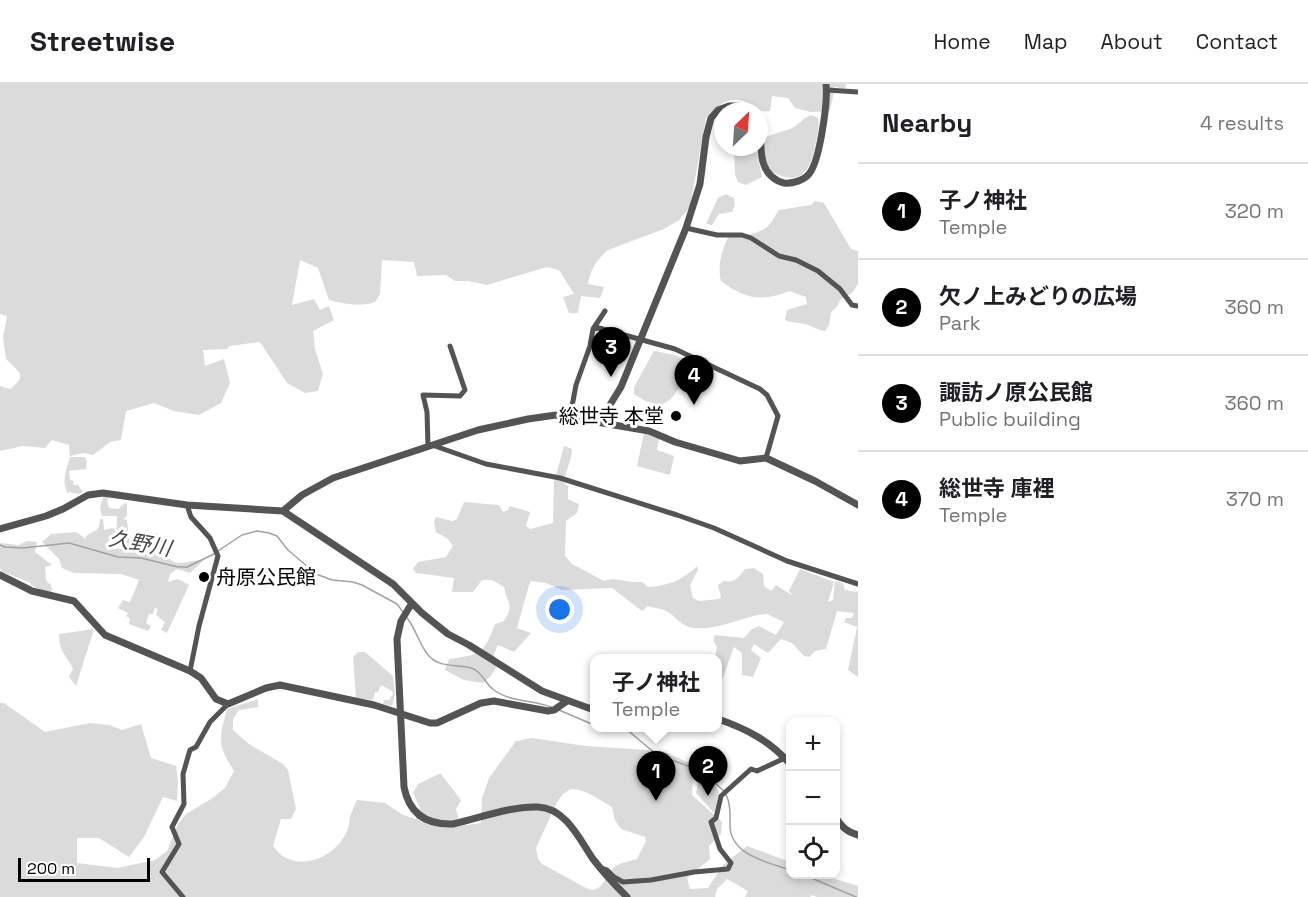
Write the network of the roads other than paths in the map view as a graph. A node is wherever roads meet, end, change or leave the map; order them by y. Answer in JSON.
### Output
{"nodes":[{"id":1,"x":827,"y":87,"type":"edge"},
{"id":2,"x":858,"y":92,"type":"edge"},
{"id":3,"x":714,"y":115,"type":"edge"},
{"id":4,"x":762,"y":156,"type":"edge"},
{"id":5,"x":686,"y":228,"type":"junction"},
{"id":6,"x":858,"y":306,"type":"edge"},
{"id":7,"x":605,"y":311,"type":"dead end"},
{"id":8,"x":593,"y":328,"type":"junction"},
{"id":9,"x":641,"y":340,"type":"junction"},
{"id":10,"x":450,"y":346,"type":"dead end"},
{"id":11,"x":570,"y":417,"type":"junction"},
{"id":12,"x":600,"y":421,"type":"junction"},
{"id":13,"x":430,"y":446,"type":"junction"},
{"id":14,"x":766,"y":458,"type":"junction"},
{"id":15,"x":188,"y":505,"type":"junction"},
{"id":16,"x":858,"y":505,"type":"edge"},
{"id":17,"x":283,"y":511,"type":"junction"},
{"id":18,"x":0,"y":529,"type":"edge"},
{"id":19,"x":0,"y":575,"type":"edge"},
{"id":20,"x":858,"y":584,"type":"edge"},
{"id":21,"x":410,"y":605,"type":"junction"},
{"id":22,"x":190,"y":671,"type":"junction"},
{"id":23,"x":567,"y":701,"type":"junction"},
{"id":24,"x":228,"y":704,"type":"junction"},
{"id":25,"x":590,"y":709,"type":"edge"},
{"id":26,"x":399,"y":714,"type":"junction"},
{"id":27,"x":722,"y":721,"type":"edge"},
{"id":28,"x":785,"y":758,"type":"joint"},
{"id":29,"x":840,"y":825,"type":"edge"},
{"id":30,"x":858,"y":835,"type":"edge"},
{"id":31,"x":600,"y":868,"type":"junction"},
{"id":32,"x":183,"y":897,"type":"edge"},
{"id":33,"x":627,"y":897,"type":"edge"}],
"edges":[{"from":1,"to":2,"type":"street"},
{"from":1,"to":4,"type":"street"},
{"from":3,"to":5,"type":"street"},
{"from":5,"to":6,"type":"street"},
{"from":5,"to":9,"type":"street"},
{"from":7,"to":8,"type":"street"},
{"from":8,"to":9,"type":"street"},
{"from":8,"to":11,"type":"street"},
{"from":9,"to":12,"type":"street"},
{"from":9,"to":14,"type":"street"},
{"from":10,"to":13,"type":"street"},
{"from":11,"to":12,"type":"street"},
{"from":11,"to":13,"type":"street"},
{"from":12,"to":14,"type":"street"},
{"from":13,"to":17,"type":"street"},
{"from":13,"to":20,"type":"street"},
{"from":14,"to":16,"type":"street"},
{"from":15,"to":17,"type":"street"},
{"from":15,"to":18,"type":"street"},
{"from":15,"to":22,"type":"street"},
{"from":17,"to":21,"type":"street"},
{"from":19,"to":22,"type":"street"},
{"from":21,"to":23,"type":"street"},
{"from":21,"to":26,"type":"street"},
{"from":22,"to":24,"type":"street"},
{"from":23,"to":25,"type":"street"},
{"from":23,"to":26,"type":"street"},
{"from":24,"to":26,"type":"street"},
{"from":24,"to":32,"type":"street"},
{"from":26,"to":31,"type":"street"},
{"from":27,"to":28,"type":"street"},
{"from":28,"to":31,"type":"street"},
{"from":29,"to":30,"type":"street"},
{"from":31,"to":33,"type":"street"}]}
